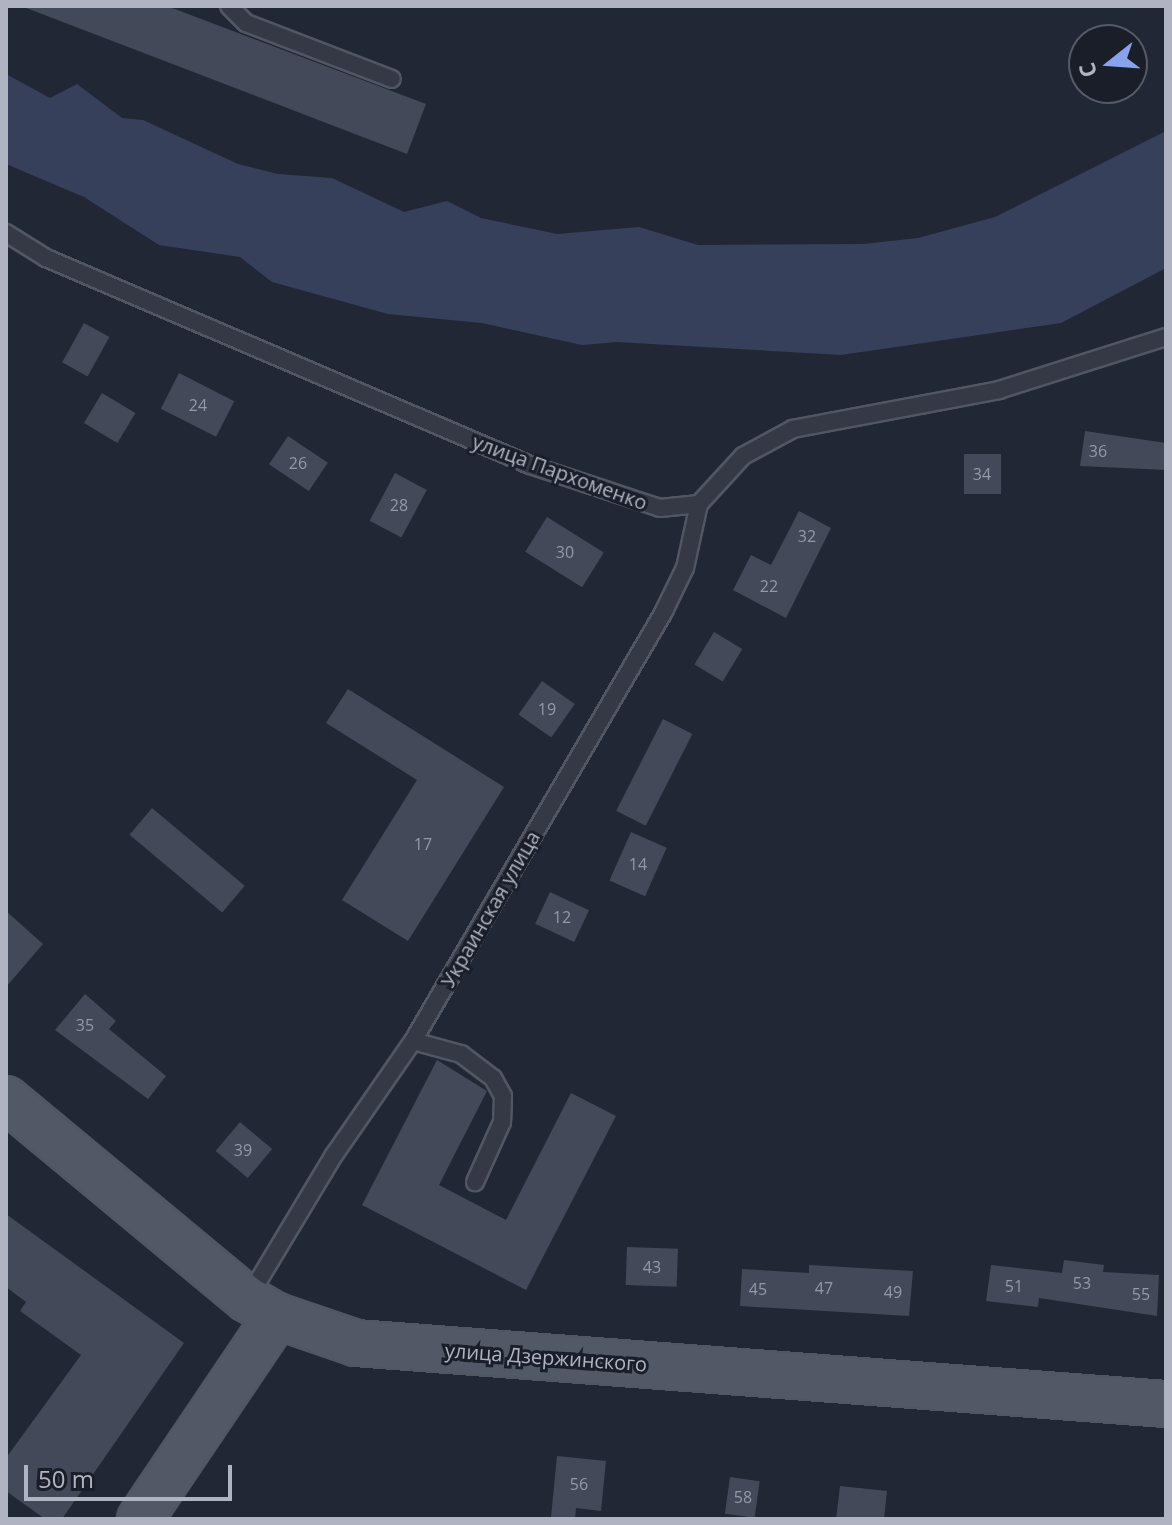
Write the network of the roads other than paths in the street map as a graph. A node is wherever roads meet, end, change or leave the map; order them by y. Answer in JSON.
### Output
{"nodes":[{"id":1,"x":229,"y":6,"type":"edge"},
{"id":2,"x":392,"y":79,"type":"dead end"},
{"id":3,"x":6,"y":233,"type":"edge"},
{"id":4,"x":1166,"y":337,"type":"edge"},
{"id":5,"x":699,"y":504,"type":"junction"},
{"id":6,"x":413,"y":1041,"type":"junction"},
{"id":7,"x":6,"y":1099,"type":"edge"},
{"id":8,"x":475,"y":1182,"type":"dead end"},
{"id":9,"x":262,"y":1308,"type":"junction"},
{"id":10,"x":1166,"y":1404,"type":"edge"},
{"id":11,"x":140,"y":1519,"type":"edge"}],
"edges":[{"from":1,"to":2,"type":"lane"},
{"from":3,"to":5,"type":"lane","name":"улица Пархоменко"},
{"from":4,"to":5,"type":"lane"},
{"from":5,"to":6,"type":"lane","name":"Украинская улица"},
{"from":6,"to":8,"type":"lane"},
{"from":6,"to":9,"type":"lane","name":"Украинская улица"},
{"from":7,"to":9,"type":"main road","name":"улица Дзержинского"},
{"from":9,"to":10,"type":"main road","name":"улица Дзержинского"},
{"from":9,"to":11,"type":"main road","name":"Украинская улица"}]}
